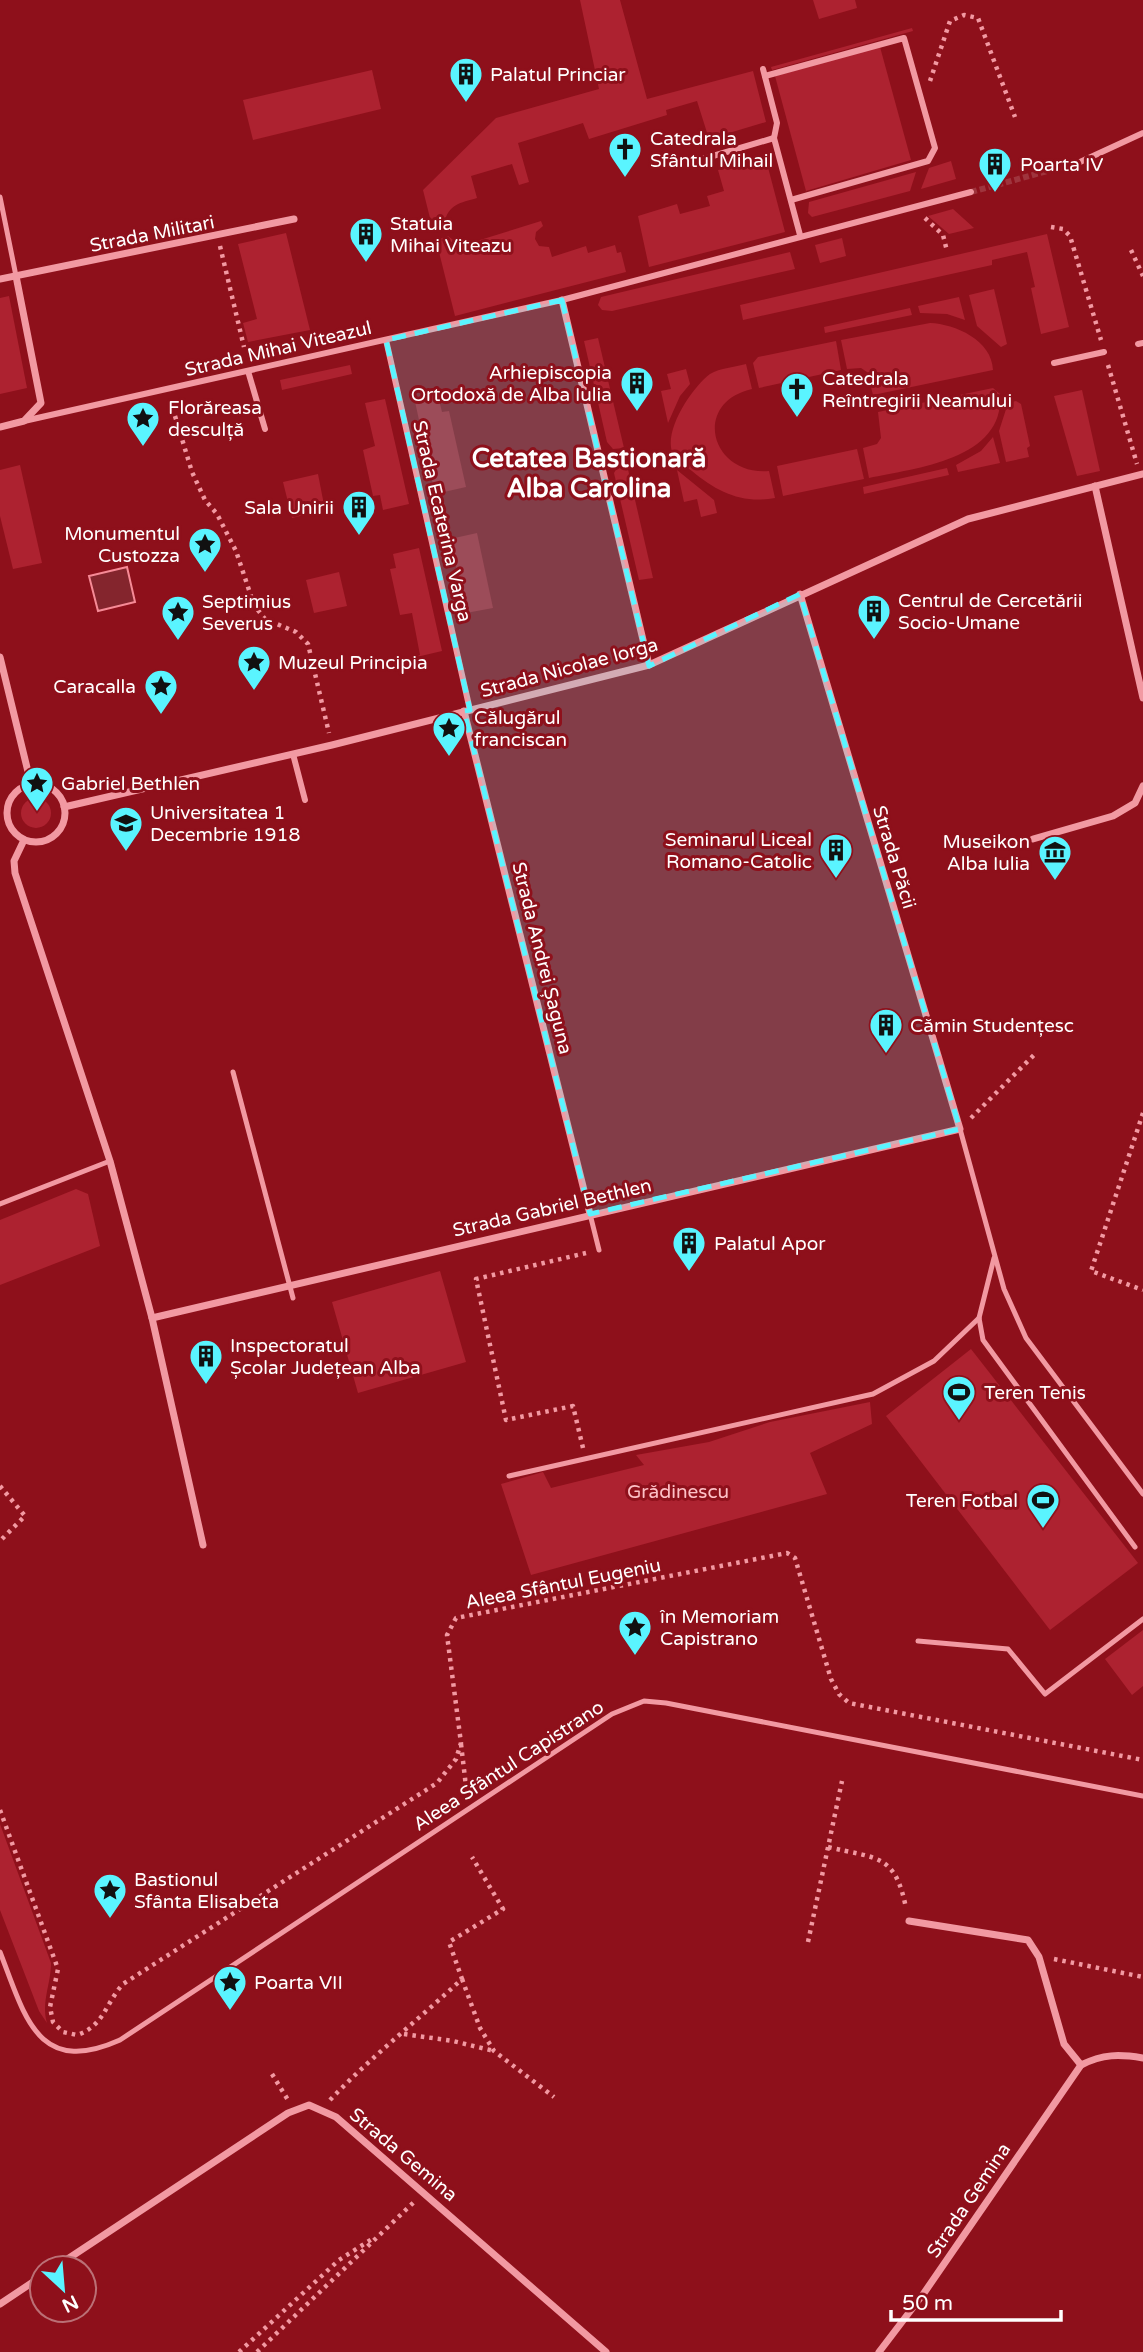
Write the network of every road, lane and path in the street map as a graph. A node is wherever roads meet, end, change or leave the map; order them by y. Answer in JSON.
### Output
{"nodes":[{"id":1,"x":922,"y":105,"type":"junction"},
{"id":2,"x":1015,"y":117,"type":"dead end"},
{"id":3,"x":1143,"y":133,"type":"edge"},
{"id":4,"x":774,"y":138,"type":"junction"},
{"id":5,"x":696,"y":160,"type":"dead end"},
{"id":6,"x":1080,"y":162,"type":"tunnel mouth"},
{"id":7,"x":971,"y":192,"type":"tunnel mouth"},
{"id":8,"x":0,"y":197,"type":"edge"},
{"id":9,"x":790,"y":200,"type":"junction"},
{"id":10,"x":923,"y":216,"type":"dead end"},
{"id":11,"x":294,"y":219,"type":"dead end"},
{"id":12,"x":1051,"y":227,"type":"dead end"},
{"id":13,"x":800,"y":235,"type":"junction"},
{"id":14,"x":218,"y":236,"type":"junction"},
{"id":15,"x":1130,"y":250,"type":"dead end"},
{"id":16,"x":947,"y":251,"type":"dead end"},
{"id":17,"x":16,"y":276,"type":"junction"},
{"id":18,"x":1143,"y":276,"type":"edge"},
{"id":19,"x":0,"y":279,"type":"edge"},
{"id":20,"x":562,"y":300,"type":"junction"},
{"id":21,"x":386,"y":340,"type":"junction"},
{"id":22,"x":244,"y":347,"type":"dead end"},
{"id":23,"x":1104,"y":352,"type":"junction"},
{"id":24,"x":1054,"y":363,"type":"dead end"},
{"id":25,"x":248,"y":370,"type":"junction"},
{"id":26,"x":175,"y":416,"type":"dead end"},
{"id":27,"x":24,"y":421,"type":"junction"},
{"id":28,"x":0,"y":427,"type":"edge"},
{"id":29,"x":265,"y":429,"type":"dead end"},
{"id":30,"x":1142,"y":475,"type":"edge"},
{"id":31,"x":1095,"y":486,"type":"junction"},
{"id":32,"x":800,"y":594,"type":"junction"},
{"id":33,"x":0,"y":657,"type":"edge"},
{"id":34,"x":649,"y":665,"type":"junction"},
{"id":35,"x":1143,"y":698,"type":"edge"},
{"id":36,"x":467,"y":710,"type":"junction"},
{"id":37,"x":332,"y":745,"type":"junction"},
{"id":38,"x":293,"y":754,"type":"junction"},
{"id":39,"x":31,"y":784,"type":"junction"},
{"id":40,"x":1143,"y":786,"type":"edge"},
{"id":41,"x":305,"y":800,"type":"dead end"},
{"id":42,"x":64,"y":807,"type":"junction"},
{"id":43,"x":3,"y":818,"type":"edge"},
{"id":44,"x":1033,"y":839,"type":"dead end"},
{"id":45,"x":24,"y":840,"type":"junction"},
{"id":46,"x":1037,"y":1052,"type":"dead end"},
{"id":47,"x":233,"y":1072,"type":"dead end"},
{"id":48,"x":1143,"y":1114,"type":"edge"},
{"id":49,"x":960,"y":1129,"type":"junction"},
{"id":50,"x":110,"y":1161,"type":"junction"},
{"id":51,"x":0,"y":1204,"type":"edge"},
{"id":52,"x":590,"y":1214,"type":"junction"},
{"id":53,"x":598,"y":1250,"type":"joint"},
{"id":54,"x":994,"y":1258,"type":"junction"},
{"id":55,"x":291,"y":1286,"type":"junction"},
{"id":56,"x":1143,"y":1290,"type":"edge"},
{"id":57,"x":293,"y":1298,"type":"dead end"},
{"id":58,"x":152,"y":1318,"type":"junction"},
{"id":59,"x":979,"y":1318,"type":"junction"},
{"id":60,"x":585,"y":1459,"type":"junction"},
{"id":61,"x":509,"y":1476,"type":"dead end"},
{"id":62,"x":0,"y":1486,"type":"edge"},
{"id":63,"x":1143,"y":1494,"type":"edge"},
{"id":64,"x":0,"y":1541,"type":"edge"},
{"id":65,"x":203,"y":1545,"type":"dead end"},
{"id":66,"x":1135,"y":1547,"type":"dead end"},
{"id":67,"x":1143,"y":1619,"type":"edge"},
{"id":68,"x":918,"y":1640,"type":"dead end"},
{"id":69,"x":461,"y":1743,"type":"junction"},
{"id":70,"x":1143,"y":1760,"type":"edge"},
{"id":71,"x":842,"y":1782,"type":"dead end"},
{"id":72,"x":1143,"y":1796,"type":"edge"},
{"id":73,"x":0,"y":1810,"type":"edge"},
{"id":74,"x":468,"y":1810,"type":"junction"},
{"id":75,"x":828,"y":1847,"type":"junction"},
{"id":76,"x":472,"y":1857,"type":"dead end"},
{"id":77,"x":909,"y":1921,"type":"joint"},
{"id":78,"x":808,"y":1942,"type":"dead end"},
{"id":79,"x":0,"y":1952,"type":"edge"},
{"id":80,"x":1039,"y":1956,"type":"junction"},
{"id":81,"x":1143,"y":1977,"type":"edge"},
{"id":82,"x":462,"y":1979,"type":"junction"},
{"id":83,"x":212,"y":1980,"type":"junction"},
{"id":84,"x":230,"y":2010,"type":"dead end"},
{"id":85,"x":403,"y":2034,"type":"junction"},
{"id":86,"x":494,"y":2051,"type":"junction"},
{"id":87,"x":1143,"y":2058,"type":"edge"},
{"id":88,"x":1081,"y":2065,"type":"junction"},
{"id":89,"x":272,"y":2074,"type":"dead end"},
{"id":90,"x":554,"y":2097,"type":"dead end"},
{"id":91,"x":322,"y":2108,"type":"junction"},
{"id":92,"x":293,"y":2109,"type":"junction"},
{"id":93,"x":425,"y":2192,"type":"junction"},
{"id":94,"x":379,"y":2236,"type":"junction"},
{"id":95,"x":75,"y":2254,"type":"edge"},
{"id":96,"x":28,"y":2285,"type":"edge"},
{"id":97,"x":0,"y":2304,"type":"edge"},
{"id":98,"x":239,"y":2352,"type":"edge"},
{"id":99,"x":257,"y":2352,"type":"edge"},
{"id":100,"x":606,"y":2352,"type":"edge"},
{"id":101,"x":879,"y":2352,"type":"edge"}],
"edges":[{"from":1,"to":2,"type":"path"},
{"from":1,"to":4,"type":"street"},
{"from":1,"to":9,"type":"street"},
{"from":3,"to":6,"type":"street"},
{"from":4,"to":5,"type":"street"},
{"from":4,"to":9,"type":"street"},
{"from":7,"to":13,"type":"street","name":"Strada Mihai Viteazul"},
{"from":8,"to":17,"type":"lane"},
{"from":9,"to":13,"type":"street"},
{"from":10,"to":16,"type":"path"},
{"from":11,"to":14,"type":"street","name":"Strada Militari"},
{"from":12,"to":23,"type":"path"},
{"from":13,"to":20,"type":"street","name":"Strada Mihai Viteazul"},
{"from":14,"to":17,"type":"street","name":"Strada Militari"},
{"from":14,"to":22,"type":"path"},
{"from":15,"to":18,"type":"path"},
{"from":17,"to":19,"type":"street","name":"Strada Militari"},
{"from":17,"to":27,"type":"street"},
{"from":20,"to":21,"type":"street","name":"Strada Mihai Viteazul"},
{"from":20,"to":34,"type":"street"},
{"from":21,"to":25,"type":"street","name":"Strada Mihai Viteazul"},
{"from":21,"to":36,"type":"street","name":"Strada Ecaterina Varga"},
{"from":23,"to":24,"type":"street"},
{"from":23,"to":30,"type":"path"},
{"from":25,"to":27,"type":"street","name":"Strada Mihai Viteazul"},
{"from":25,"to":29,"type":"street"},
{"from":26,"to":37,"type":"path"},
{"from":27,"to":28,"type":"street","name":"Strada Mihai Viteazul"},
{"from":30,"to":31,"type":"street","name":"Strada Nicolae Iorga"},
{"from":31,"to":32,"type":"street","name":"Strada Nicolae Iorga"},
{"from":31,"to":35,"type":"street"},
{"from":32,"to":34,"type":"street","name":"Strada Nicolae Iorga"},
{"from":32,"to":49,"type":"street","name":"Strada Păcii"},
{"from":33,"to":39,"type":"street"},
{"from":34,"to":36,"type":"street","name":"Strada Nicolae Iorga"},
{"from":36,"to":37,"type":"street","name":"Strada Nicolae Iorga"},
{"from":36,"to":52,"type":"street","name":"Strada Andrei Șaguna"},
{"from":37,"to":38,"type":"street","name":"Strada Nicolae Iorga"},
{"from":38,"to":41,"type":"street"},
{"from":38,"to":42,"type":"street","name":"Strada Nicolae Iorga"},
{"from":39,"to":42,"type":"street"},
{"from":39,"to":43,"type":"street"},
{"from":40,"to":44,"type":"street"},
{"from":42,"to":45,"type":"street"},
{"from":43,"to":45,"type":"street"},
{"from":45,"to":50,"type":"street"},
{"from":46,"to":49,"type":"path"},
{"from":47,"to":55,"type":"lane"},
{"from":48,"to":56,"type":"path"},
{"from":49,"to":52,"type":"street","name":"Strada Gabriel Bethlen"},
{"from":49,"to":54,"type":"lane"},
{"from":50,"to":51,"type":"lane"},
{"from":50,"to":58,"type":"street"},
{"from":52,"to":53,"type":"lane"},
{"from":52,"to":55,"type":"street","name":"Strada Gabriel Bethlen"},
{"from":53,"to":60,"type":"path"},
{"from":54,"to":59,"type":"lane"},
{"from":54,"to":63,"type":"lane"},
{"from":55,"to":57,"type":"lane"},
{"from":55,"to":58,"type":"street","name":"Strada Gabriel Bethlen"},
{"from":58,"to":65,"type":"street"},
{"from":59,"to":60,"type":"lane"},
{"from":59,"to":66,"type":"lane"},
{"from":60,"to":61,"type":"lane"},
{"from":62,"to":64,"type":"path"},
{"from":67,"to":68,"type":"lane"},
{"from":69,"to":70,"type":"path","name":"Aleea Sfântul Eugeniu"},
{"from":69,"to":73,"type":"path"},
{"from":69,"to":74,"type":"path"},
{"from":71,"to":75,"type":"path"},
{"from":72,"to":74,"type":"lane","name":"Aleea Sfântul Capistrano"},
{"from":74,"to":83,"type":"lane","name":"Aleea Sfântul Capistrano"},
{"from":75,"to":77,"type":"path"},
{"from":75,"to":78,"type":"path"},
{"from":76,"to":82,"type":"path"},
{"from":77,"to":80,"type":"street"},
{"from":79,"to":83,"type":"lane","name":"Aleea Sfântul Capistrano"},
{"from":80,"to":81,"type":"path"},
{"from":80,"to":88,"type":"street"},
{"from":82,"to":85,"type":"path"},
{"from":82,"to":86,"type":"path"},
{"from":83,"to":84,"type":"path"},
{"from":85,"to":86,"type":"path"},
{"from":85,"to":91,"type":"path"},
{"from":86,"to":90,"type":"path"},
{"from":87,"to":88,"type":"street"},
{"from":88,"to":101,"type":"street","name":"Strada Gemina"},
{"from":89,"to":92,"type":"path"},
{"from":91,"to":92,"type":"street","name":"Strada Gemina"},
{"from":91,"to":93,"type":"street","name":"Strada Gemina"},
{"from":92,"to":95,"type":"street"},
{"from":93,"to":94,"type":"path"},
{"from":93,"to":100,"type":"street","name":"Strada Gemina"},
{"from":94,"to":98,"type":"path"},
{"from":94,"to":99,"type":"path"},
{"from":96,"to":97,"type":"street"}]}
